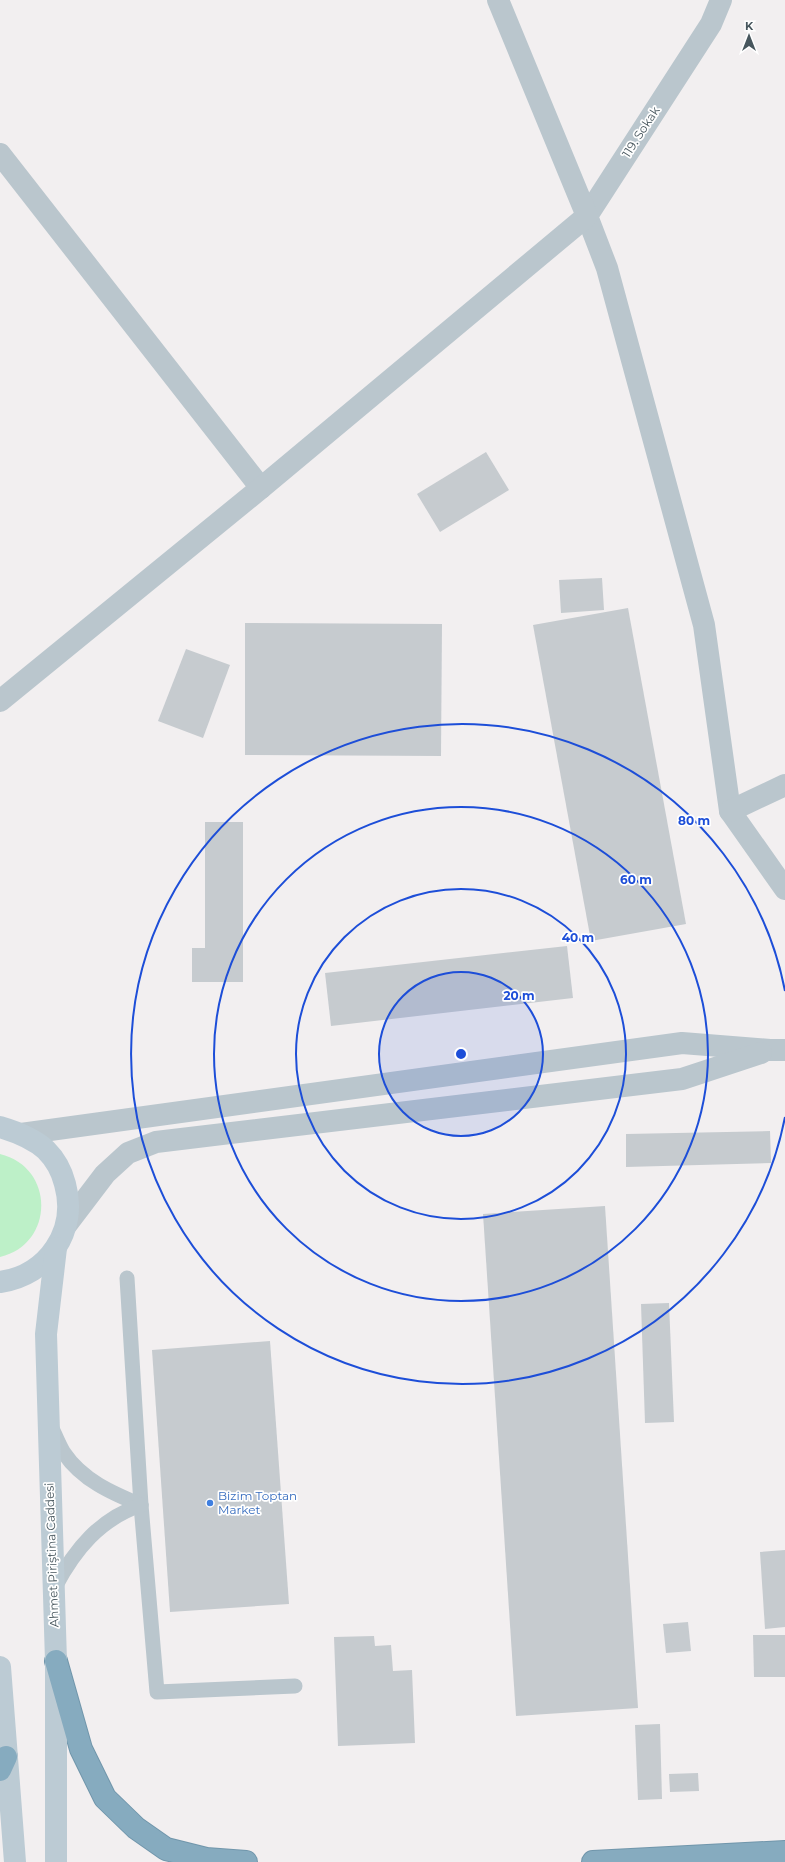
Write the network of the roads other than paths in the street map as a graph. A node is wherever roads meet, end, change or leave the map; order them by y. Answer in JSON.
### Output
{"nodes":[{"id":1,"x":498,"y":0,"type":"edge"},
{"id":2,"x":721,"y":0,"type":"edge"},
{"id":3,"x":0,"y":154,"type":"edge"},
{"id":4,"x":587,"y":216,"type":"junction"},
{"id":5,"x":261,"y":488,"type":"junction"},
{"id":6,"x":0,"y":701,"type":"edge"},
{"id":7,"x":785,"y":785,"type":"edge"},
{"id":8,"x":730,"y":811,"type":"junction"},
{"id":9,"x":785,"y":889,"type":"edge"},
{"id":10,"x":777,"y":1050,"type":"edge"},
{"id":11,"x":0,"y":1127,"type":"edge"},
{"id":12,"x":22,"y":1134,"type":"junction"},
{"id":13,"x":67,"y":1224,"type":"junction"},
{"id":14,"x":56,"y":1248,"type":"junction"},
{"id":15,"x":127,"y":1278,"type":"dead end"},
{"id":16,"x":0,"y":1282,"type":"edge"},
{"id":17,"x":48,"y":1422,"type":"junction"},
{"id":18,"x":141,"y":1505,"type":"junction"},
{"id":19,"x":54,"y":1590,"type":"junction"},
{"id":20,"x":56,"y":1661,"type":"junction"},
{"id":21,"x":0,"y":1667,"type":"edge"},
{"id":22,"x":295,"y":1686,"type":"dead end"},
{"id":23,"x":3,"y":1764,"type":"edge"},
{"id":24,"x":785,"y":1852,"type":"edge"},
{"id":25,"x":15,"y":1862,"type":"edge"},
{"id":26,"x":56,"y":1862,"type":"edge"},
{"id":27,"x":246,"y":1862,"type":"edge"},
{"id":28,"x":593,"y":1862,"type":"edge"}],
"edges":[{"from":1,"to":4,"type":"street"},
{"from":2,"to":4,"type":"street","name":"119. Sokak"},
{"from":3,"to":5,"type":"street"},
{"from":4,"to":5,"type":"street","name":"119. Sokak"},
{"from":4,"to":8,"type":"street"},
{"from":5,"to":6,"type":"street","name":"119. Sokak"},
{"from":7,"to":8,"type":"street"},
{"from":8,"to":9,"type":"street"},
{"from":10,"to":12,"type":"street"},
{"from":10,"to":13,"type":"street"},
{"from":11,"to":12,"type":"street"},
{"from":12,"to":13,"type":"street"},
{"from":13,"to":14,"type":"street"},
{"from":14,"to":16,"type":"street"},
{"from":14,"to":17,"type":"street","name":"Ahmet Piriştina Caddesi"},
{"from":15,"to":18,"type":"lane"},
{"from":17,"to":18,"type":"lane"},
{"from":17,"to":19,"type":"street","name":"Ahmet Piriştina Caddesi"},
{"from":18,"to":19,"type":"lane"},
{"from":18,"to":22,"type":"lane"},
{"from":19,"to":20,"type":"street","name":"Ahmet Piriştina Caddesi"},
{"from":20,"to":26,"type":"street","name":"Ahmet Piriştina Caddesi"},
{"from":20,"to":27,"type":"highway"},
{"from":21,"to":23,"type":"street"},
{"from":23,"to":25,"type":"street"},
{"from":24,"to":28,"type":"highway"}]}
